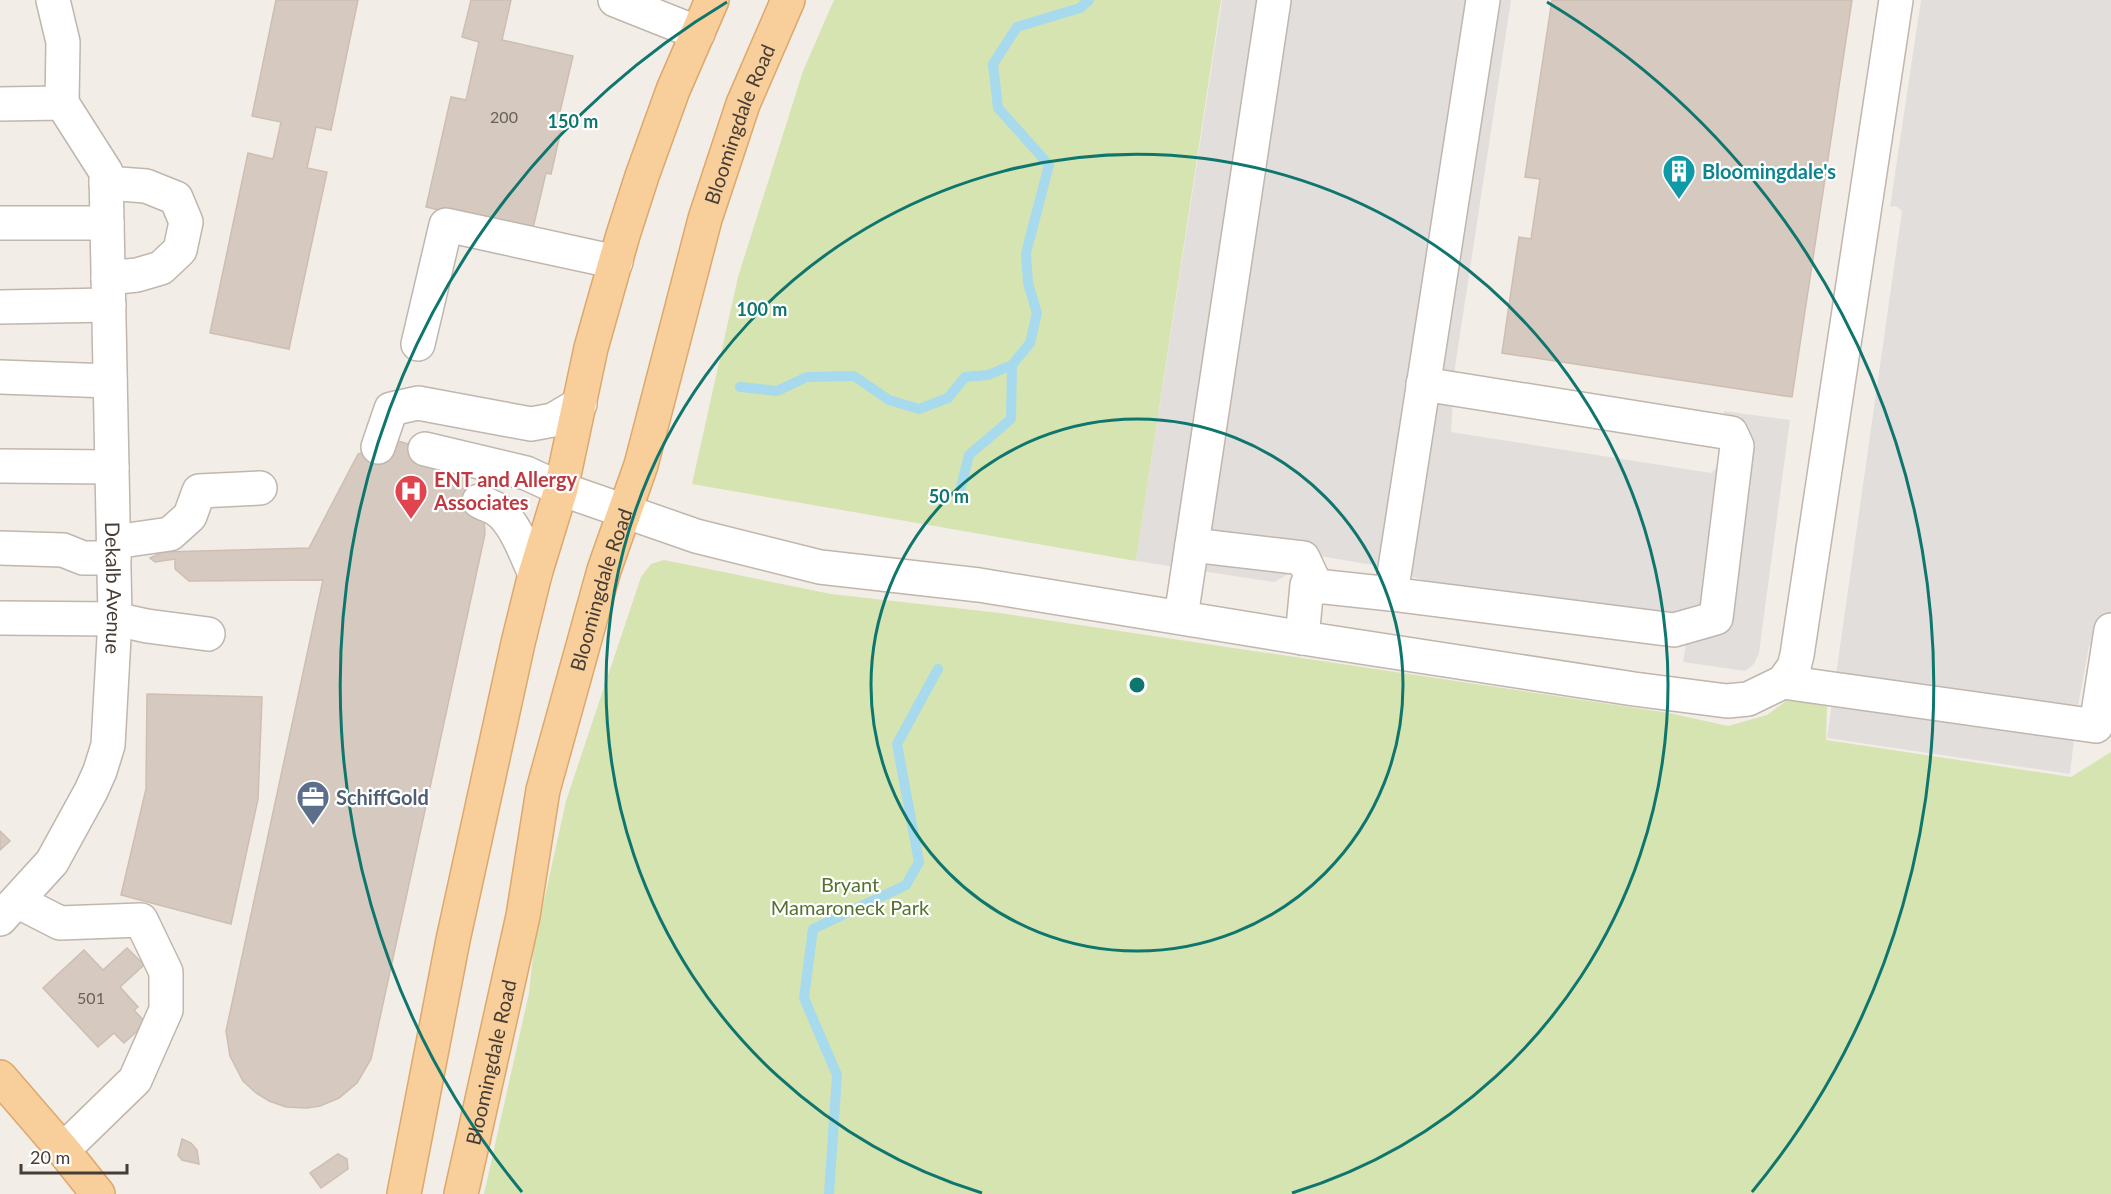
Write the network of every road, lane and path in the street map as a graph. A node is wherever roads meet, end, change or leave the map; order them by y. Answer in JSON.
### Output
{"nodes":[{"id":1,"x":53,"y":0,"type":"edge"},
{"id":2,"x":615,"y":0,"type":"edge"},
{"id":3,"x":712,"y":0,"type":"edge"},
{"id":4,"x":788,"y":0,"type":"edge"},
{"id":5,"x":1274,"y":0,"type":"edge"},
{"id":6,"x":1483,"y":0,"type":"edge"},
{"id":7,"x":1896,"y":0,"type":"edge"},
{"id":8,"x":698,"y":33,"type":"junction"},
{"id":9,"x":62,"y":103,"type":"junction"},
{"id":10,"x":0,"y":104,"type":"edge"},
{"id":11,"x":106,"y":183,"type":"junction"},
{"id":12,"x":0,"y":223,"type":"edge"},
{"id":13,"x":107,"y":223,"type":"junction"},
{"id":14,"x":616,"y":262,"type":"junction"},
{"id":15,"x":108,"y":291,"type":"junction"},
{"id":16,"x":0,"y":307,"type":"edge"},
{"id":17,"x":418,"y":344,"type":"dead end"},
{"id":18,"x":0,"y":377,"type":"edge"},
{"id":19,"x":110,"y":381,"type":"junction"},
{"id":20,"x":1423,"y":384,"type":"junction"},
{"id":21,"x":580,"y":404,"type":"junction"},
{"id":22,"x":378,"y":447,"type":"dead end"},
{"id":23,"x":425,"y":449,"type":"dead end"},
{"id":24,"x":0,"y":466,"type":"edge"},
{"id":25,"x":112,"y":467,"type":"junction"},
{"id":26,"x":260,"y":488,"type":"dead end"},
{"id":27,"x":561,"y":489,"type":"junction"},
{"id":28,"x":624,"y":511,"type":"junction"},
{"id":29,"x":1192,"y":545,"type":"junction"},
{"id":30,"x":0,"y":548,"type":"edge"},
{"id":31,"x":114,"y":550,"type":"junction"},
{"id":32,"x":536,"y":574,"type":"junction"},
{"id":33,"x":1316,"y":586,"type":"junction"},
{"id":34,"x":1391,"y":594,"type":"junction"},
{"id":35,"x":1180,"y":617,"type":"junction"},
{"id":36,"x":0,"y":618,"type":"edge"},
{"id":37,"x":115,"y":619,"type":"junction"},
{"id":38,"x":2111,"y":630,"type":"edge"},
{"id":39,"x":208,"y":633,"type":"dead end"},
{"id":40,"x":1302,"y":638,"type":"junction"},
{"id":41,"x":1783,"y":682,"type":"junction"},
{"id":42,"x":8,"y":910,"type":"edge"},
{"id":43,"x":0,"y":1077,"type":"edge"},
{"id":44,"x":63,"y":1150,"type":"junction"},
{"id":45,"x":98,"y":1194,"type":"edge"},
{"id":46,"x":404,"y":1194,"type":"edge"},
{"id":47,"x":462,"y":1194,"type":"edge"}],
"edges":[{"from":1,"to":9,"type":"street"},
{"from":2,"to":8,"type":"street"},
{"from":3,"to":8,"type":"main road"},
{"from":4,"to":28,"type":"main road","name":"Bloomingdale Road"},
{"from":5,"to":29,"type":"street"},
{"from":6,"to":20,"type":"street"},
{"from":7,"to":41,"type":"street"},
{"from":8,"to":14,"type":"main road"},
{"from":9,"to":10,"type":"street"},
{"from":9,"to":11,"type":"street","name":"Dekalb Avenue"},
{"from":11,"to":13,"type":"street","name":"Dekalb Avenue"},
{"from":11,"to":15,"type":"street"},
{"from":12,"to":13,"type":"street"},
{"from":13,"to":15,"type":"street","name":"Dekalb Avenue"},
{"from":14,"to":17,"type":"street"},
{"from":14,"to":21,"type":"main road"},
{"from":15,"to":16,"type":"street"},
{"from":15,"to":19,"type":"street","name":"Dekalb Avenue"},
{"from":18,"to":19,"type":"street"},
{"from":19,"to":25,"type":"street","name":"Dekalb Avenue"},
{"from":20,"to":34,"type":"street"},
{"from":20,"to":34,"type":"street"},
{"from":21,"to":22,"type":"street"},
{"from":21,"to":27,"type":"main road"},
{"from":23,"to":27,"type":"street"},
{"from":24,"to":25,"type":"street"},
{"from":25,"to":31,"type":"street","name":"Dekalb Avenue"},
{"from":26,"to":31,"type":"street"},
{"from":27,"to":28,"type":"street"},
{"from":27,"to":32,"type":"main road"},
{"from":27,"to":32,"type":"street"},
{"from":28,"to":35,"type":"street"},
{"from":28,"to":47,"type":"main road","name":"Bloomingdale Road"},
{"from":29,"to":33,"type":"street"},
{"from":29,"to":35,"type":"street"},
{"from":30,"to":31,"type":"street"},
{"from":31,"to":37,"type":"street","name":"Dekalb Avenue"},
{"from":32,"to":46,"type":"main road"},
{"from":33,"to":34,"type":"street"},
{"from":33,"to":40,"type":"street"},
{"from":35,"to":40,"type":"street"},
{"from":36,"to":37,"type":"street"},
{"from":37,"to":39,"type":"street"},
{"from":37,"to":42,"type":"street","name":"Dekalb Avenue"},
{"from":38,"to":41,"type":"street"},
{"from":40,"to":41,"type":"street"},
{"from":42,"to":44,"type":"street"},
{"from":43,"to":44,"type":"main road"},
{"from":44,"to":45,"type":"main road"}]}
